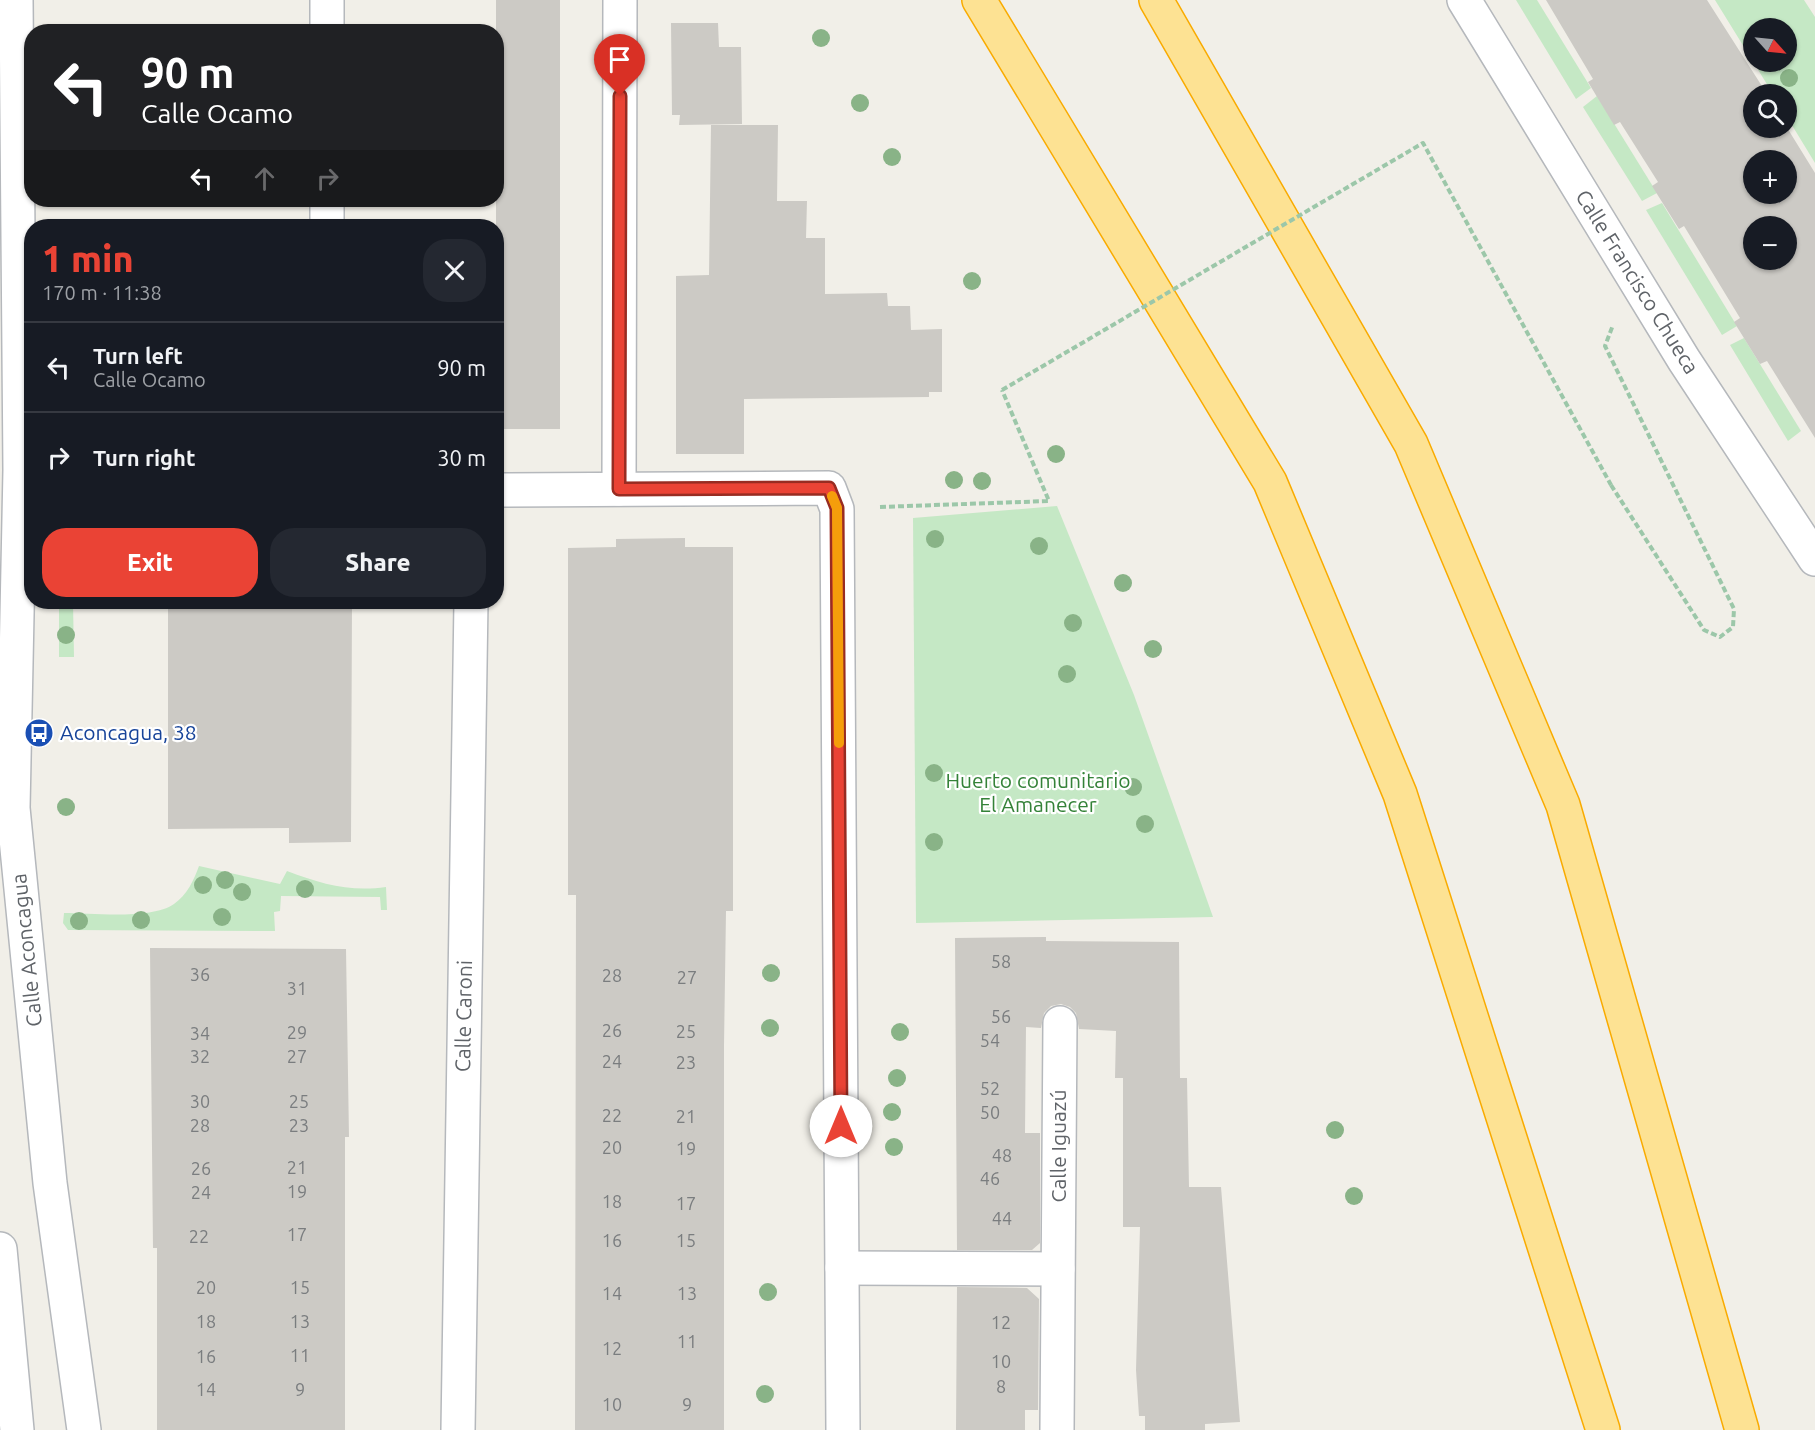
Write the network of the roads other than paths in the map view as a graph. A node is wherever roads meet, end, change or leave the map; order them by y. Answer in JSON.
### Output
{"nodes":[{"id":1,"x":16,"y":0,"type":"edge"},
{"id":2,"x":327,"y":0,"type":"edge"},
{"id":3,"x":620,"y":0,"type":"edge"},
{"id":4,"x":979,"y":0,"type":"edge"},
{"id":5,"x":1156,"y":0,"type":"edge"},
{"id":6,"x":1464,"y":0,"type":"edge"},
{"id":7,"x":327,"y":24,"type":"edge"},
{"id":8,"x":619,"y":489,"type":"junction"},
{"id":9,"x":504,"y":490,"type":"edge"},
{"id":10,"x":1815,"y":559,"type":"edge"},
{"id":11,"x":471,"y":609,"type":"edge"},
{"id":12,"x":1060,"y":1023,"type":"dead end"},
{"id":13,"x":0,"y":1250,"type":"edge"},
{"id":14,"x":842,"y":1268,"type":"junction"},
{"id":15,"x":1058,"y":1269,"type":"junction"},
{"id":16,"x":17,"y":1430,"type":"edge"},
{"id":17,"x":84,"y":1430,"type":"edge"},
{"id":18,"x":458,"y":1430,"type":"edge"},
{"id":19,"x":843,"y":1430,"type":"edge"},
{"id":20,"x":1057,"y":1430,"type":"edge"},
{"id":21,"x":1603,"y":1430,"type":"edge"},
{"id":22,"x":1742,"y":1430,"type":"edge"}],
"edges":[{"from":1,"to":17,"type":"street","name":"Calle Aconcagua"},
{"from":2,"to":7,"type":"street"},
{"from":3,"to":8,"type":"street"},
{"from":4,"to":21,"type":"highway"},
{"from":5,"to":22,"type":"highway"},
{"from":6,"to":10,"type":"street","name":"Calle Francisco Chueca"},
{"from":8,"to":9,"type":"street"},
{"from":8,"to":14,"type":"street"},
{"from":11,"to":18,"type":"street","name":"Calle Caroni"},
{"from":12,"to":15,"type":"street","name":"Calle Iguazú"},
{"from":13,"to":16,"type":"street"},
{"from":14,"to":15,"type":"street"},
{"from":14,"to":19,"type":"street"},
{"from":15,"to":20,"type":"street","name":"Calle Iguazú"}]}
